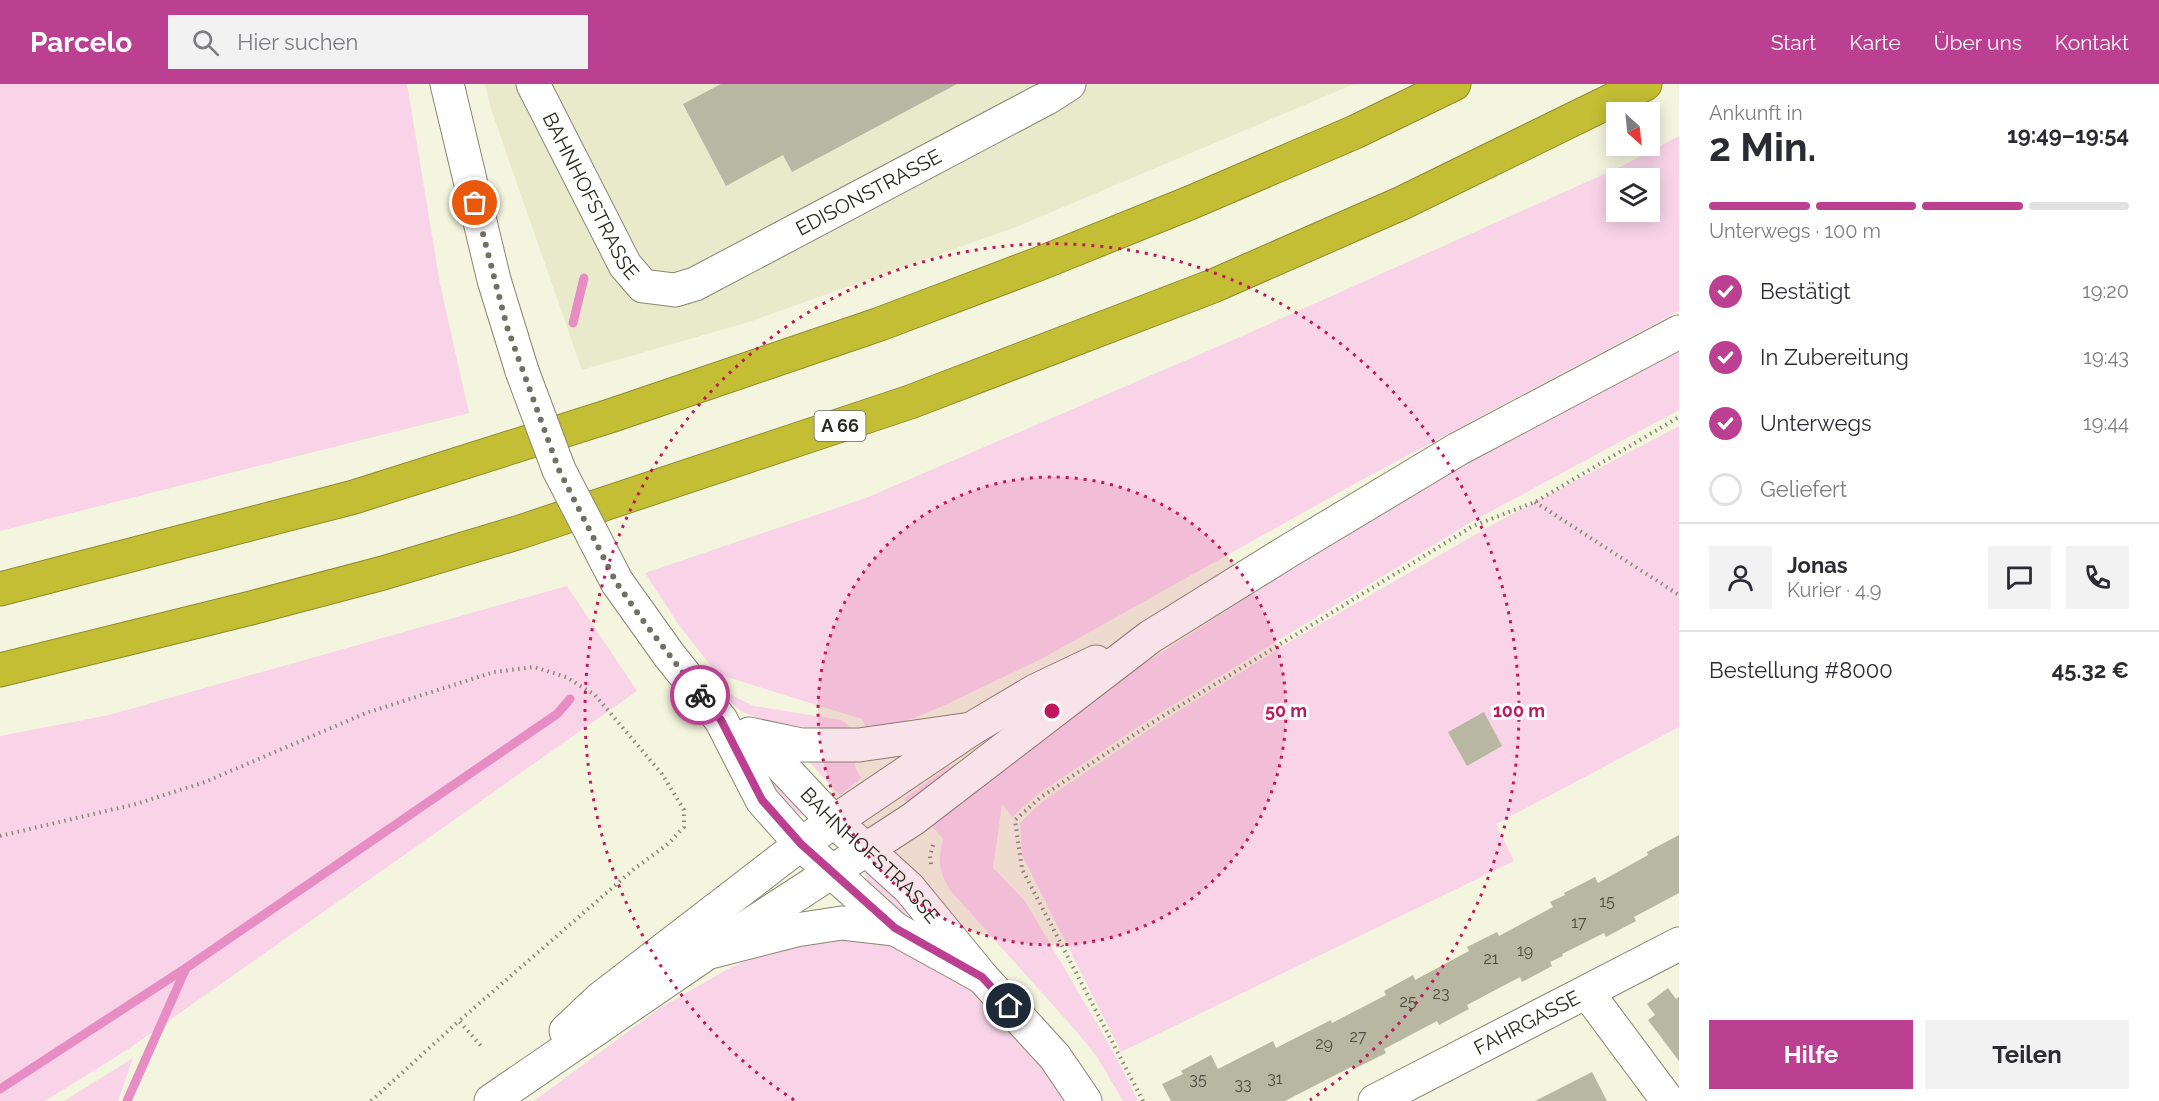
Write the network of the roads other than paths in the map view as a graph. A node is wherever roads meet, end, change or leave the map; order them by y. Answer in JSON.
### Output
{"nodes":[{"id":1,"x":447,"y":84,"type":"edge"},
{"id":2,"x":533,"y":84,"type":"edge"},
{"id":3,"x":1069,"y":84,"type":"edge"},
{"id":4,"x":1454,"y":84,"type":"edge"},
{"id":5,"x":1645,"y":84,"type":"edge"},
{"id":6,"x":663,"y":289,"type":"joint"},
{"id":7,"x":1679,"y":332,"type":"edge"},
{"id":8,"x":0,"y":589,"type":"edge"},
{"id":9,"x":1150,"y":637,"type":"junction"},
{"id":10,"x":0,"y":670,"type":"edge"},
{"id":11,"x":721,"y":720,"type":"junction"},
{"id":12,"x":971,"y":729,"type":"junction"},
{"id":13,"x":754,"y":737,"type":"junction"},
{"id":14,"x":833,"y":821,"type":"junction"},
{"id":15,"x":801,"y":844,"type":"junction"},
{"id":16,"x":866,"y":849,"type":"junction"},
{"id":17,"x":832,"y":871,"type":"junction"},
{"id":18,"x":895,"y":928,"type":"junction"},
{"id":19,"x":1679,"y":944,"type":"edge"},
{"id":20,"x":707,"y":953,"type":"junction"},
{"id":21,"x":982,"y":977,"type":"junction"},
{"id":22,"x":1587,"y":992,"type":"junction"},
{"id":23,"x":494,"y":1099,"type":"edge"},
{"id":24,"x":1085,"y":1101,"type":"edge"},
{"id":25,"x":1375,"y":1101,"type":"edge"},
{"id":26,"x":1668,"y":1101,"type":"edge"}],
"edges":[{"from":1,"to":11,"type":"street","name":"BAHNHOFSTRASSE","bridge":true},
{"from":2,"to":6,"type":"street","name":"BAHNHOFSTRASSE"},
{"from":3,"to":6,"type":"street","name":"EDISONSTRASSE"},
{"from":4,"to":8,"type":"highway"},
{"from":5,"to":10,"type":"highway","number":"A 66"},
{"from":7,"to":9,"type":"street"},
{"from":9,"to":12,"type":"street"},
{"from":9,"to":16,"type":"street"},
{"from":11,"to":13,"type":"street","name":"BAHNHOFSTRASSE"},
{"from":11,"to":15,"type":"street","name":"BAHNHOFSTRASSE"},
{"from":12,"to":13,"type":"street","name":"BAHNHOFSTRASSE"},
{"from":12,"to":14,"type":"street"},
{"from":13,"to":14,"type":"street","name":"BAHNHOFSTRASSE"},
{"from":14,"to":15,"type":"street"},
{"from":14,"to":16,"type":"street","name":"BAHNHOFSTRASSE"},
{"from":15,"to":17,"type":"street","name":"BAHNHOFSTRASSE"},
{"from":15,"to":23,"type":"street"},
{"from":16,"to":17,"type":"street"},
{"from":16,"to":21,"type":"street","name":"BAHNHOFSTRASSE"},
{"from":17,"to":18,"type":"street","name":"BAHNHOFSTRASSE"},
{"from":17,"to":20,"type":"street"},
{"from":18,"to":20,"type":"street","name":"BAHNHOFSTRASSE"},
{"from":18,"to":21,"type":"street","name":"BAHNHOFSTRASSE"},
{"from":19,"to":22,"type":"street","name":"FAHRGASSE"},
{"from":20,"to":23,"type":"street"},
{"from":21,"to":24,"type":"street","name":"BAHNHOFSTRASSE"},
{"from":22,"to":25,"type":"street","name":"FAHRGASSE"},
{"from":22,"to":26,"type":"street"}]}
